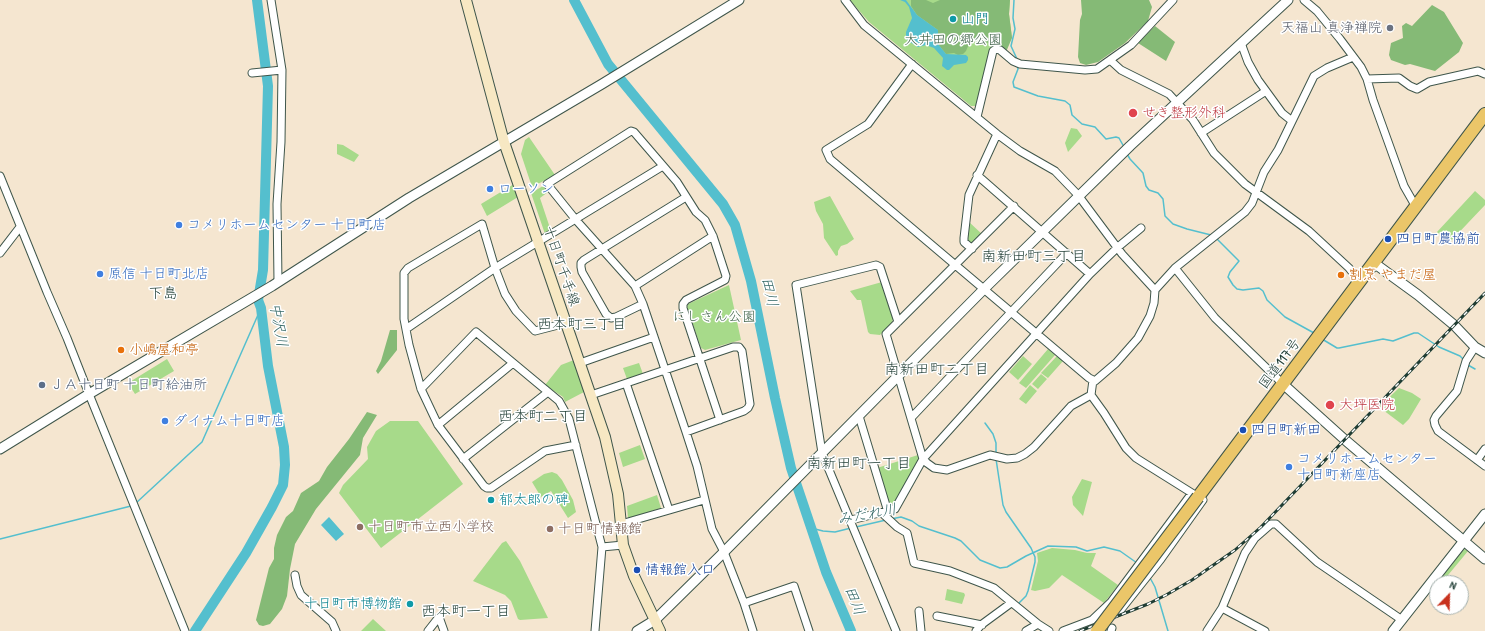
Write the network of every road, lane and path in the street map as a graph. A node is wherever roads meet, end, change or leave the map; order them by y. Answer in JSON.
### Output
{"nodes":[{"id":1,"x":271,"y":0,"type":"edge"},
{"id":2,"x":466,"y":0,"type":"edge"},
{"id":3,"x":738,"y":0,"type":"edge"},
{"id":4,"x":845,"y":0,"type":"edge"},
{"id":5,"x":1173,"y":0,"type":"edge"},
{"id":6,"x":1288,"y":0,"type":"edge"},
{"id":7,"x":1304,"y":0,"type":"edge"},
{"id":8,"x":1241,"y":43,"type":"junction"},
{"id":9,"x":1353,"y":57,"type":"junction"},
{"id":10,"x":1110,"y":60,"type":"junction"},
{"id":11,"x":912,"y":64,"type":"junction"},
{"id":12,"x":280,"y":70,"type":"junction"},
{"id":13,"x":254,"y":72,"type":"dead end"},
{"id":14,"x":1485,"y":74,"type":"edge"},
{"id":15,"x":1367,"y":79,"type":"junction"},
{"id":16,"x":1266,"y":91,"type":"junction"},
{"id":17,"x":1177,"y":102,"type":"junction"},
{"id":18,"x":1485,"y":114,"type":"edge"},
{"id":19,"x":977,"y":117,"type":"junction"},
{"id":20,"x":1292,"y":121,"type":"junction"},
{"id":21,"x":1201,"y":133,"type":"junction"},
{"id":22,"x":997,"y":134,"type":"junction"},
{"id":23,"x":504,"y":142,"type":"junction"},
{"id":24,"x":664,"y":166,"type":"junction"},
{"id":25,"x":977,"y":175,"type":"junction"},
{"id":26,"x":0,"y":176,"type":"edge"},
{"id":27,"x":1256,"y":193,"type":"junction"},
{"id":28,"x":1078,"y":195,"type":"junction"},
{"id":29,"x":686,"y":197,"type":"junction"},
{"id":30,"x":1014,"y":206,"type":"junction"},
{"id":31,"x":1416,"y":207,"type":"junction"},
{"id":32,"x":576,"y":220,"type":"junction"},
{"id":33,"x":20,"y":227,"type":"junction"},
{"id":34,"x":1141,"y":228,"type":"dead end"},
{"id":35,"x":1042,"y":231,"type":"junction"},
{"id":36,"x":713,"y":236,"type":"junction"},
{"id":37,"x":539,"y":242,"type":"junction"},
{"id":38,"x":1118,"y":248,"type":"junction"},
{"id":39,"x":972,"y":249,"type":"junction"},
{"id":40,"x":602,"y":250,"type":"junction"},
{"id":41,"x":0,"y":253,"type":"edge"},
{"id":42,"x":1067,"y":253,"type":"junction"},
{"id":43,"x":1374,"y":263,"type":"junction"},
{"id":44,"x":956,"y":265,"type":"junction"},
{"id":45,"x":495,"y":268,"type":"junction"},
{"id":46,"x":1175,"y":268,"type":"junction"},
{"id":47,"x":1090,"y":274,"type":"junction"},
{"id":48,"x":1360,"y":282,"type":"junction"},
{"id":49,"x":275,"y":284,"type":"junction"},
{"id":50,"x":635,"y":286,"type":"junction"},
{"id":51,"x":984,"y":289,"type":"junction"},
{"id":52,"x":1156,"y":290,"type":"junction"},
{"id":53,"x":643,"y":304,"type":"junction"},
{"id":54,"x":1011,"y":312,"type":"junction"},
{"id":55,"x":898,"y":322,"type":"junction"},
{"id":56,"x":566,"y":323,"type":"junction"},
{"id":57,"x":406,"y":329,"type":"junction"},
{"id":58,"x":1037,"y":334,"type":"junction"},
{"id":59,"x":654,"y":337,"type":"junction"},
{"id":60,"x":1475,"y":347,"type":"junction"},
{"id":61,"x":1485,"y":353,"type":"edge"},
{"id":62,"x":700,"y":358,"type":"junction"},
{"id":63,"x":513,"y":363,"type":"junction"},
{"id":64,"x":580,"y":363,"type":"junction"},
{"id":65,"x":665,"y":370,"type":"junction"},
{"id":66,"x":898,"y":375,"type":"junction"},
{"id":67,"x":1092,"y":380,"type":"junction"},
{"id":68,"x":626,"y":383,"type":"junction"},
{"id":69,"x":1284,"y":384,"type":"junction"},
{"id":70,"x":421,"y":388,"type":"junction"},
{"id":71,"x":548,"y":392,"type":"junction"},
{"id":72,"x":89,"y":394,"type":"junction"},
{"id":73,"x":591,"y":395,"type":"junction"},
{"id":74,"x":1091,"y":395,"type":"junction"},
{"id":75,"x":859,"y":416,"type":"junction"},
{"id":76,"x":911,"y":418,"type":"junction"},
{"id":77,"x":720,"y":420,"type":"junction"},
{"id":78,"x":438,"y":425,"type":"junction"},
{"id":79,"x":686,"y":432,"type":"junction"},
{"id":80,"x":576,"y":445,"type":"junction"},
{"id":81,"x":0,"y":449,"type":"edge"},
{"id":82,"x":1485,"y":449,"type":"edge"},
{"id":83,"x":822,"y":453,"type":"junction"},
{"id":84,"x":463,"y":459,"type":"junction"},
{"id":85,"x":923,"y":459,"type":"junction"},
{"id":86,"x":1477,"y":460,"type":"junction"},
{"id":87,"x":1485,"y":466,"type":"edge"},
{"id":88,"x":1195,"y":495,"type":"junction"},
{"id":89,"x":704,"y":500,"type":"junction"},
{"id":90,"x":670,"y":510,"type":"junction"},
{"id":91,"x":885,"y":514,"type":"junction"},
{"id":92,"x":1485,"y":514,"type":"edge"},
{"id":93,"x":851,"y":520,"type":"junction"},
{"id":94,"x":621,"y":524,"type":"junction"},
{"id":95,"x":1464,"y":541,"type":"junction"},
{"id":96,"x":623,"y":545,"type":"junction"},
{"id":97,"x":602,"y":547,"type":"junction"},
{"id":98,"x":724,"y":552,"type":"junction"},
{"id":99,"x":1485,"y":559,"type":"edge"},
{"id":100,"x":295,"y":575,"type":"dead end"},
{"id":101,"x":1127,"y":580,"type":"junction"},
{"id":102,"x":1139,"y":588,"type":"junction"},
{"id":103,"x":744,"y":603,"type":"junction"},
{"id":104,"x":1011,"y":603,"type":"junction"},
{"id":105,"x":1222,"y":608,"type":"junction"},
{"id":106,"x":919,"y":611,"type":"dead end"},
{"id":107,"x":1120,"y":612,"type":"dead end"},
{"id":108,"x":937,"y":616,"type":"dead end"},
{"id":109,"x":655,"y":620,"type":"junction"},
{"id":110,"x":1402,"y":620,"type":"junction"},
{"id":111,"x":1038,"y":624,"type":"junction"},
{"id":112,"x":982,"y":625,"type":"junction"},
{"id":113,"x":186,"y":631,"type":"edge"},
{"id":114,"x":336,"y":631,"type":"edge"},
{"id":115,"x":428,"y":631,"type":"edge"},
{"id":116,"x":444,"y":631,"type":"edge"},
{"id":117,"x":595,"y":631,"type":"edge"},
{"id":118,"x":636,"y":631,"type":"edge"},
{"id":119,"x":660,"y":631,"type":"edge"},
{"id":120,"x":753,"y":631,"type":"edge"},
{"id":121,"x":810,"y":631,"type":"edge"},
{"id":122,"x":896,"y":631,"type":"edge"},
{"id":123,"x":921,"y":631,"type":"edge"},
{"id":124,"x":976,"y":631,"type":"edge"},
{"id":125,"x":1026,"y":631,"type":"edge"},
{"id":126,"x":1048,"y":631,"type":"edge"},
{"id":127,"x":1063,"y":631,"type":"edge"},
{"id":128,"x":1097,"y":631,"type":"edge"},
{"id":129,"x":1207,"y":631,"type":"edge"},
{"id":130,"x":1265,"y":631,"type":"edge"},
{"id":131,"x":1393,"y":631,"type":"edge"}],
"edges":[{"from":1,"to":12,"type":"street"},
{"from":2,"to":23,"type":"main road","name":"十日町千手線"},
{"from":3,"to":23,"type":"street"},
{"from":4,"to":11,"type":"street"},
{"from":5,"to":10,"type":"street"},
{"from":6,"to":8,"type":"street"},
{"from":7,"to":9,"type":"street"},
{"from":8,"to":16,"type":"street"},
{"from":8,"to":17,"type":"street"},
{"from":9,"to":15,"type":"street"},
{"from":9,"to":20,"type":"street"},
{"from":10,"to":17,"type":"street"},
{"from":10,"to":19,"type":"street"},
{"from":11,"to":19,"type":"street"},
{"from":11,"to":44,"type":"street"},
{"from":12,"to":13,"type":"street"},
{"from":12,"to":49,"type":"street"},
{"from":14,"to":15,"type":"street"},
{"from":15,"to":31,"type":"street"},
{"from":16,"to":20,"type":"street"},
{"from":16,"to":21,"type":"street"},
{"from":17,"to":21,"type":"street"},
{"from":17,"to":28,"type":"street"},
{"from":18,"to":31,"type":"highway","name":"国道117号"},
{"from":19,"to":22,"type":"street"},
{"from":20,"to":27,"type":"street"},
{"from":21,"to":27,"type":"street"},
{"from":22,"to":25,"type":"street"},
{"from":22,"to":28,"type":"street"},
{"from":23,"to":37,"type":"main road","name":"十日町千手線"},
{"from":23,"to":49,"type":"street"},
{"from":24,"to":29,"type":"street"},
{"from":24,"to":32,"type":"street"},
{"from":24,"to":32,"type":"street"},
{"from":25,"to":30,"type":"street"},
{"from":25,"to":39,"type":"street"},
{"from":26,"to":33,"type":"street"},
{"from":27,"to":46,"type":"street"},
{"from":27,"to":48,"type":"street"},
{"from":28,"to":35,"type":"street"},
{"from":28,"to":38,"type":"street"},
{"from":29,"to":36,"type":"street"},
{"from":29,"to":40,"type":"street"},
{"from":30,"to":35,"type":"street"},
{"from":30,"to":39,"type":"street"},
{"from":31,"to":43,"type":"highway","name":"国道117号"},
{"from":32,"to":37,"type":"street"},
{"from":32,"to":40,"type":"street"},
{"from":33,"to":41,"type":"street"},
{"from":33,"to":72,"type":"street"},
{"from":34,"to":38,"type":"street"},
{"from":35,"to":42,"type":"street"},
{"from":35,"to":51,"type":"street"},
{"from":36,"to":50,"type":"street"},
{"from":36,"to":62,"type":"street"},
{"from":37,"to":45,"type":"street"},
{"from":37,"to":56,"type":"main road","name":"十日町千手線"},
{"from":38,"to":47,"type":"street"},
{"from":38,"to":52,"type":"street"},
{"from":39,"to":44,"type":"street"},
{"from":40,"to":50,"type":"street"},
{"from":40,"to":53,"type":"street"},
{"from":42,"to":47,"type":"street"},
{"from":42,"to":54,"type":"street"},
{"from":43,"to":48,"type":"highway","name":"国道117号"},
{"from":43,"to":60,"type":"street"},
{"from":44,"to":51,"type":"street"},
{"from":44,"to":55,"type":"street"},
{"from":45,"to":56,"type":"street"},
{"from":45,"to":57,"type":"street"},
{"from":45,"to":57,"type":"street"},
{"from":46,"to":52,"type":"street"},
{"from":46,"to":69,"type":"street"},
{"from":47,"to":58,"type":"street"},
{"from":48,"to":69,"type":"highway","name":"国道117号"},
{"from":49,"to":72,"type":"street"},
{"from":50,"to":53,"type":"street"},
{"from":51,"to":54,"type":"street"},
{"from":51,"to":66,"type":"street"},
{"from":52,"to":67,"type":"street"},
{"from":53,"to":59,"type":"street"},
{"from":54,"to":58,"type":"street"},
{"from":54,"to":76,"type":"street"},
{"from":55,"to":66,"type":"street"},
{"from":55,"to":83,"type":"street"},
{"from":56,"to":64,"type":"main road","name":"十日町千手線"},
{"from":57,"to":70,"type":"street"},
{"from":58,"to":67,"type":"street"},
{"from":58,"to":85,"type":"street"},
{"from":59,"to":64,"type":"street"},
{"from":59,"to":65,"type":"street"},
{"from":60,"to":61,"type":"street"},
{"from":60,"to":86,"type":"street"},
{"from":62,"to":65,"type":"street"},
{"from":62,"to":77,"type":"street"},
{"from":62,"to":77,"type":"street"},
{"from":63,"to":70,"type":"street"},
{"from":63,"to":71,"type":"street"},
{"from":63,"to":78,"type":"street"},
{"from":64,"to":73,"type":"main road","name":"十日町千手線"},
{"from":65,"to":68,"type":"street"},
{"from":65,"to":79,"type":"street"},
{"from":66,"to":75,"type":"street"},
{"from":66,"to":76,"type":"street"},
{"from":67,"to":74,"type":"street"},
{"from":68,"to":73,"type":"street"},
{"from":68,"to":90,"type":"street"},
{"from":69,"to":88,"type":"highway","name":"国道117号"},
{"from":69,"to":95,"type":"street"},
{"from":70,"to":78,"type":"street"},
{"from":71,"to":80,"type":"street"},
{"from":71,"to":84,"type":"street"},
{"from":72,"to":81,"type":"street"},
{"from":72,"to":113,"type":"street"},
{"from":73,"to":94,"type":"main road","name":"十日町千手線"},
{"from":74,"to":85,"type":"street"},
{"from":74,"to":88,"type":"street"},
{"from":75,"to":83,"type":"street"},
{"from":75,"to":91,"type":"street"},
{"from":76,"to":85,"type":"street"},
{"from":77,"to":79,"type":"street"},
{"from":78,"to":84,"type":"street"},
{"from":79,"to":89,"type":"street"},
{"from":80,"to":84,"type":"street"},
{"from":80,"to":97,"type":"street"},
{"from":82,"to":86,"type":"street"},
{"from":83,"to":93,"type":"street"},
{"from":83,"to":98,"type":"street"},
{"from":85,"to":91,"type":"street"},
{"from":86,"to":87,"type":"street"},
{"from":88,"to":101,"type":"street"},
{"from":88,"to":102,"type":"street"},
{"from":88,"to":128,"type":"highway","name":"国道117号","bridge":true},
{"from":89,"to":90,"type":"street"},
{"from":89,"to":98,"type":"street"},
{"from":90,"to":94,"type":"street"},
{"from":91,"to":93,"type":"street"},
{"from":91,"to":104,"type":"street"},
{"from":92,"to":95,"type":"street"},
{"from":93,"to":122,"type":"street"},
{"from":94,"to":96,"type":"main road","name":"十日町千手線"},
{"from":95,"to":99,"type":"street"},
{"from":95,"to":110,"type":"street"},
{"from":96,"to":97,"type":"street"},
{"from":96,"to":109,"type":"main road","name":"十日町千手線"},
{"from":97,"to":117,"type":"street"},
{"from":98,"to":103,"type":"street"},
{"from":98,"to":109,"type":"street"},
{"from":100,"to":114,"type":"street"},
{"from":101,"to":102,"type":"street"},
{"from":101,"to":127,"type":"street"},
{"from":102,"to":107,"type":"street"},
{"from":103,"to":120,"type":"street"},
{"from":103,"to":121,"type":"street"},
{"from":104,"to":111,"type":"street"},
{"from":104,"to":112,"type":"street"},
{"from":105,"to":110,"type":"street"},
{"from":105,"to":129,"type":"street"},
{"from":105,"to":130,"type":"street"},
{"from":106,"to":123,"type":"street"},
{"from":108,"to":112,"type":"street"},
{"from":109,"to":118,"type":"street"},
{"from":109,"to":119,"type":"main road","name":"十日町千手線"},
{"from":110,"to":131,"type":"street"},
{"from":111,"to":125,"type":"street"},
{"from":111,"to":126,"type":"street"},
{"from":112,"to":124,"type":"street"},
{"from":115,"to":116,"type":"street"}]}
